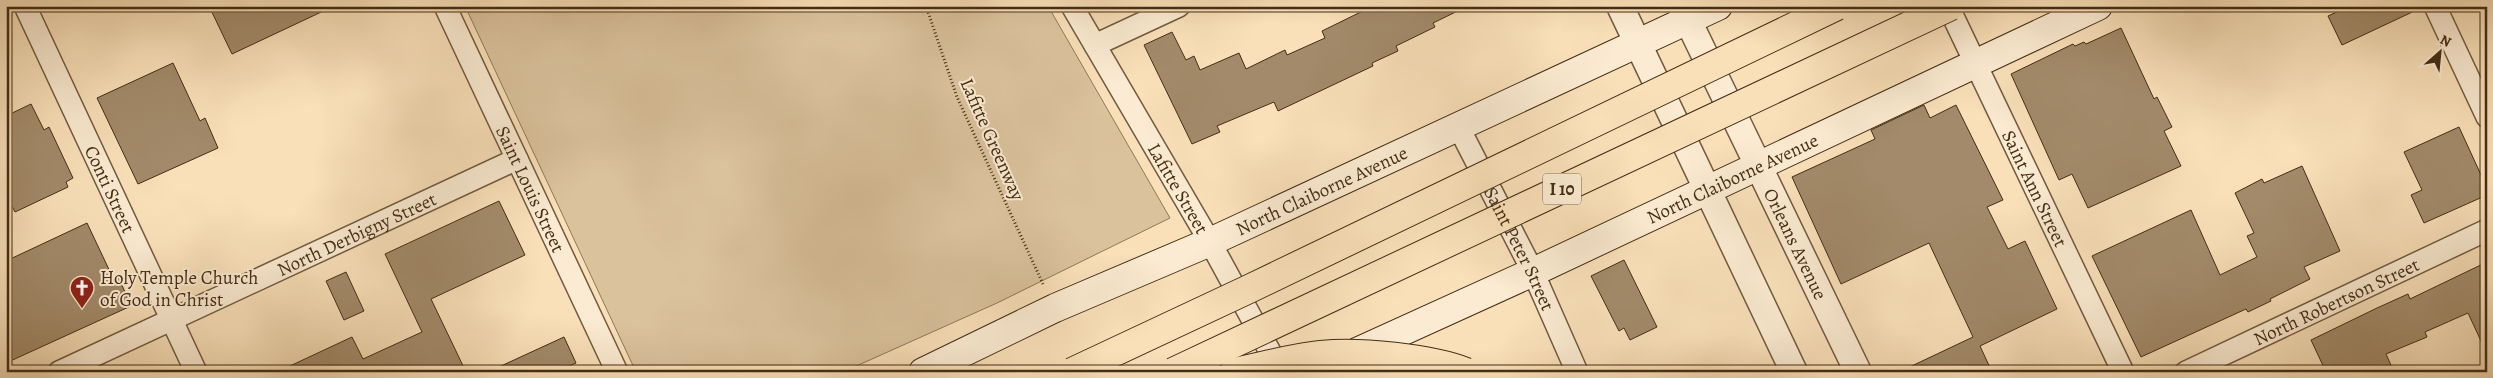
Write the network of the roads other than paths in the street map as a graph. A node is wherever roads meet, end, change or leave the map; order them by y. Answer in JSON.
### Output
{"nodes":[{"id":1,"x":24,"y":6,"type":"edge"},
{"id":2,"x":445,"y":6,"type":"edge"},
{"id":3,"x":1072,"y":6,"type":"edge"},
{"id":4,"x":1179,"y":6,"type":"edge"},
{"id":5,"x":1620,"y":6,"type":"edge"},
{"id":6,"x":1718,"y":6,"type":"edge"},
{"id":7,"x":1837,"y":6,"type":"edge"},
{"id":8,"x":1949,"y":6,"type":"edge"},
{"id":9,"x":2098,"y":6,"type":"edge"},
{"id":10,"x":2435,"y":6,"type":"edge"},
{"id":11,"x":1684,"y":13,"type":"edge"},
{"id":12,"x":1637,"y":44,"type":"junction"},
{"id":13,"x":1095,"y":45,"type":"junction"},
{"id":14,"x":1975,"y":64,"type":"junction"},
{"id":15,"x":2487,"y":117,"type":"edge"},
{"id":16,"x":1459,"y":128,"type":"junction"},
{"id":17,"x":517,"y":159,"type":"junction"},
{"id":18,"x":1758,"y":164,"type":"junction"},
{"id":19,"x":1706,"y":190,"type":"junction"},
{"id":20,"x":2487,"y":230,"type":"edge"},
{"id":21,"x":1210,"y":242,"type":"junction"},
{"id":22,"x":1533,"y":272,"type":"junction"},
{"id":23,"x":172,"y":319,"type":"junction"},
{"id":24,"x":59,"y":372,"type":"edge"},
{"id":25,"x":196,"y":372,"type":"edge"},
{"id":26,"x":617,"y":372,"type":"edge"},
{"id":27,"x":923,"y":372,"type":"edge"},
{"id":28,"x":1072,"y":372,"type":"edge"},
{"id":29,"x":1173,"y":372,"type":"edge"},
{"id":30,"x":1234,"y":372,"type":"edge"},
{"id":31,"x":1281,"y":372,"type":"edge"},
{"id":32,"x":1313,"y":372,"type":"edge"},
{"id":33,"x":1466,"y":372,"type":"edge"},
{"id":34,"x":1577,"y":372,"type":"edge"},
{"id":35,"x":1794,"y":372,"type":"edge"},
{"id":36,"x":1858,"y":372,"type":"edge"},
{"id":37,"x":2123,"y":372,"type":"edge"},
{"id":38,"x":2186,"y":372,"type":"edge"}],
"edges":[{"from":1,"to":23,"type":"street","name":"Conti Street"},
{"from":2,"to":17,"type":"street","name":"Saint Louis Street"},
{"from":3,"to":13,"type":"street","name":"Lafitte Street"},
{"from":4,"to":13,"type":"street"},
{"from":5,"to":12,"type":"street"},
{"from":6,"to":11,"type":"main road","name":"North Claiborne Avenue"},
{"from":7,"to":28,"type":"highway","number":"I 10","bridge":true},
{"from":8,"to":14,"type":"street","name":"Saint Ann Street"},
{"from":8,"to":29,"type":"highway","number":"I 10","bridge":true},
{"from":9,"to":14,"type":"main road","name":"North Claiborne Avenue"},
{"from":10,"to":15,"type":"street"},
{"from":11,"to":12,"type":"main road","name":"North Claiborne Avenue"},
{"from":11,"to":18,"type":"street","name":"Orleans Avenue"},
{"from":12,"to":16,"type":"main road","name":"North Claiborne Avenue"},
{"from":12,"to":19,"type":"street"},
{"from":13,"to":21,"type":"street","name":"Lafitte Street"},
{"from":14,"to":18,"type":"main road","name":"North Claiborne Avenue"},
{"from":14,"to":37,"type":"street","name":"Saint Ann Street"},
{"from":16,"to":21,"type":"main road","name":"North Claiborne Avenue"},
{"from":16,"to":22,"type":"street","name":"Saint Peter Street"},
{"from":17,"to":23,"type":"street","name":"North Derbigny Street"},
{"from":17,"to":26,"type":"street","name":"Saint Louis Street"},
{"from":18,"to":19,"type":"main road","name":"North Claiborne Avenue"},
{"from":18,"to":36,"type":"street","name":"Orleans Avenue"},
{"from":19,"to":22,"type":"main road","name":"North Claiborne Avenue"},
{"from":19,"to":35,"type":"street"},
{"from":20,"to":38,"type":"street","name":"North Robertson Street"},
{"from":21,"to":27,"type":"main road","name":"North Claiborne Avenue"},
{"from":21,"to":31,"type":"street","name":"Lafitte Street"},
{"from":22,"to":32,"type":"main road","name":"North Claiborne Avenue"},
{"from":22,"to":34,"type":"street","name":"Saint Peter Street"},
{"from":23,"to":24,"type":"street","name":"North Derbigny Street"},
{"from":23,"to":25,"type":"street","name":"Conti Street"},
{"from":30,"to":33,"type":"highway","bridge":true}]}
